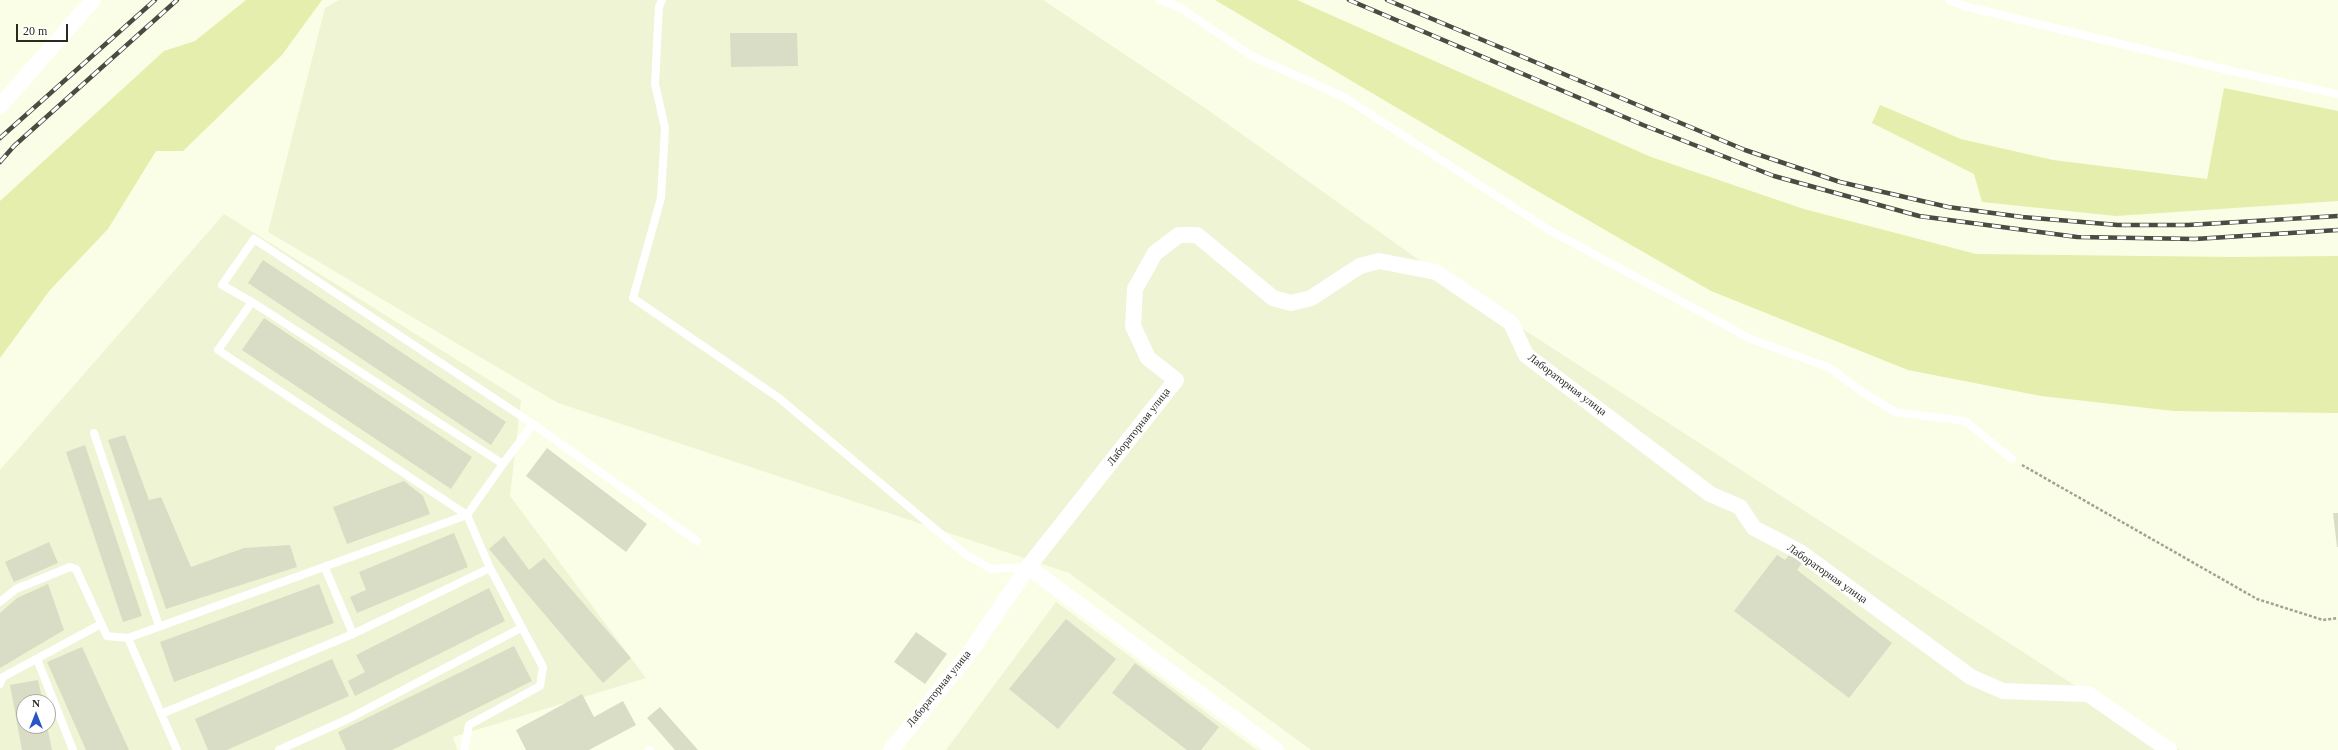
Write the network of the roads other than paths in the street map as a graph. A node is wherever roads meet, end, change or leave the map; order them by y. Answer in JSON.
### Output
{"nodes":[{"id":1,"x":93,"y":0,"type":"edge"},
{"id":2,"x":662,"y":0,"type":"edge"},
{"id":3,"x":1160,"y":0,"type":"edge"},
{"id":4,"x":1949,"y":0,"type":"edge"},
{"id":5,"x":2338,"y":94,"type":"edge"},
{"id":6,"x":0,"y":106,"type":"edge"},
{"id":7,"x":252,"y":302,"type":"junction"},
{"id":8,"x":533,"y":424,"type":"junction"},
{"id":9,"x":94,"y":433,"type":"dead end"},
{"id":10,"x":2012,"y":459,"type":"road end"},
{"id":11,"x":503,"y":464,"type":"junction"},
{"id":12,"x":468,"y":515,"type":"junction"},
{"id":13,"x":697,"y":541,"type":"dead end"},
{"id":14,"x":1028,"y":567,"type":"junction"},
{"id":15,"x":325,"y":568,"type":"junction"},
{"id":16,"x":490,"y":568,"type":"junction"},
{"id":17,"x":0,"y":602,"type":"edge"},
{"id":18,"x":101,"y":624,"type":"junction"},
{"id":19,"x":159,"y":626,"type":"junction"},
{"id":20,"x":521,"y":628,"type":"junction"},
{"id":21,"x":353,"y":634,"type":"junction"},
{"id":22,"x":128,"y":638,"type":"junction"},
{"id":23,"x":37,"y":659,"type":"junction"},
{"id":24,"x":0,"y":684,"type":"edge"},
{"id":25,"x":161,"y":714,"type":"junction"},
{"id":26,"x":73,"y":750,"type":"edge"},
{"id":27,"x":177,"y":750,"type":"edge"},
{"id":28,"x":279,"y":750,"type":"edge"},
{"id":29,"x":464,"y":750,"type":"edge"},
{"id":30,"x":891,"y":750,"type":"edge"},
{"id":31,"x":1276,"y":750,"type":"edge"},
{"id":32,"x":2169,"y":750,"type":"edge"}],
"edges":[{"from":1,"to":6,"type":"street"},
{"from":2,"to":14,"type":"lane"},
{"from":3,"to":10,"type":"lane"},
{"from":4,"to":5,"type":"lane"},
{"from":7,"to":8,"type":"lane"},
{"from":7,"to":11,"type":"lane"},
{"from":7,"to":12,"type":"lane"},
{"from":8,"to":11,"type":"lane"},
{"from":8,"to":13,"type":"lane"},
{"from":9,"to":19,"type":"lane"},
{"from":11,"to":12,"type":"lane"},
{"from":12,"to":15,"type":"lane"},
{"from":12,"to":16,"type":"lane"},
{"from":14,"to":30,"type":"street","name":"Лабораторная улица"},
{"from":14,"to":31,"type":"street"},
{"from":14,"to":32,"type":"street","name":"Лабораторная улица"},
{"from":15,"to":19,"type":"lane"},
{"from":15,"to":21,"type":"lane"},
{"from":16,"to":20,"type":"lane"},
{"from":16,"to":21,"type":"lane"},
{"from":17,"to":18,"type":"lane"},
{"from":18,"to":22,"type":"lane"},
{"from":18,"to":23,"type":"lane"},
{"from":19,"to":22,"type":"lane"},
{"from":20,"to":28,"type":"lane"},
{"from":20,"to":29,"type":"lane"},
{"from":21,"to":25,"type":"lane"},
{"from":22,"to":25,"type":"lane"},
{"from":23,"to":24,"type":"lane"},
{"from":23,"to":26,"type":"lane"},
{"from":25,"to":27,"type":"lane"}]}
